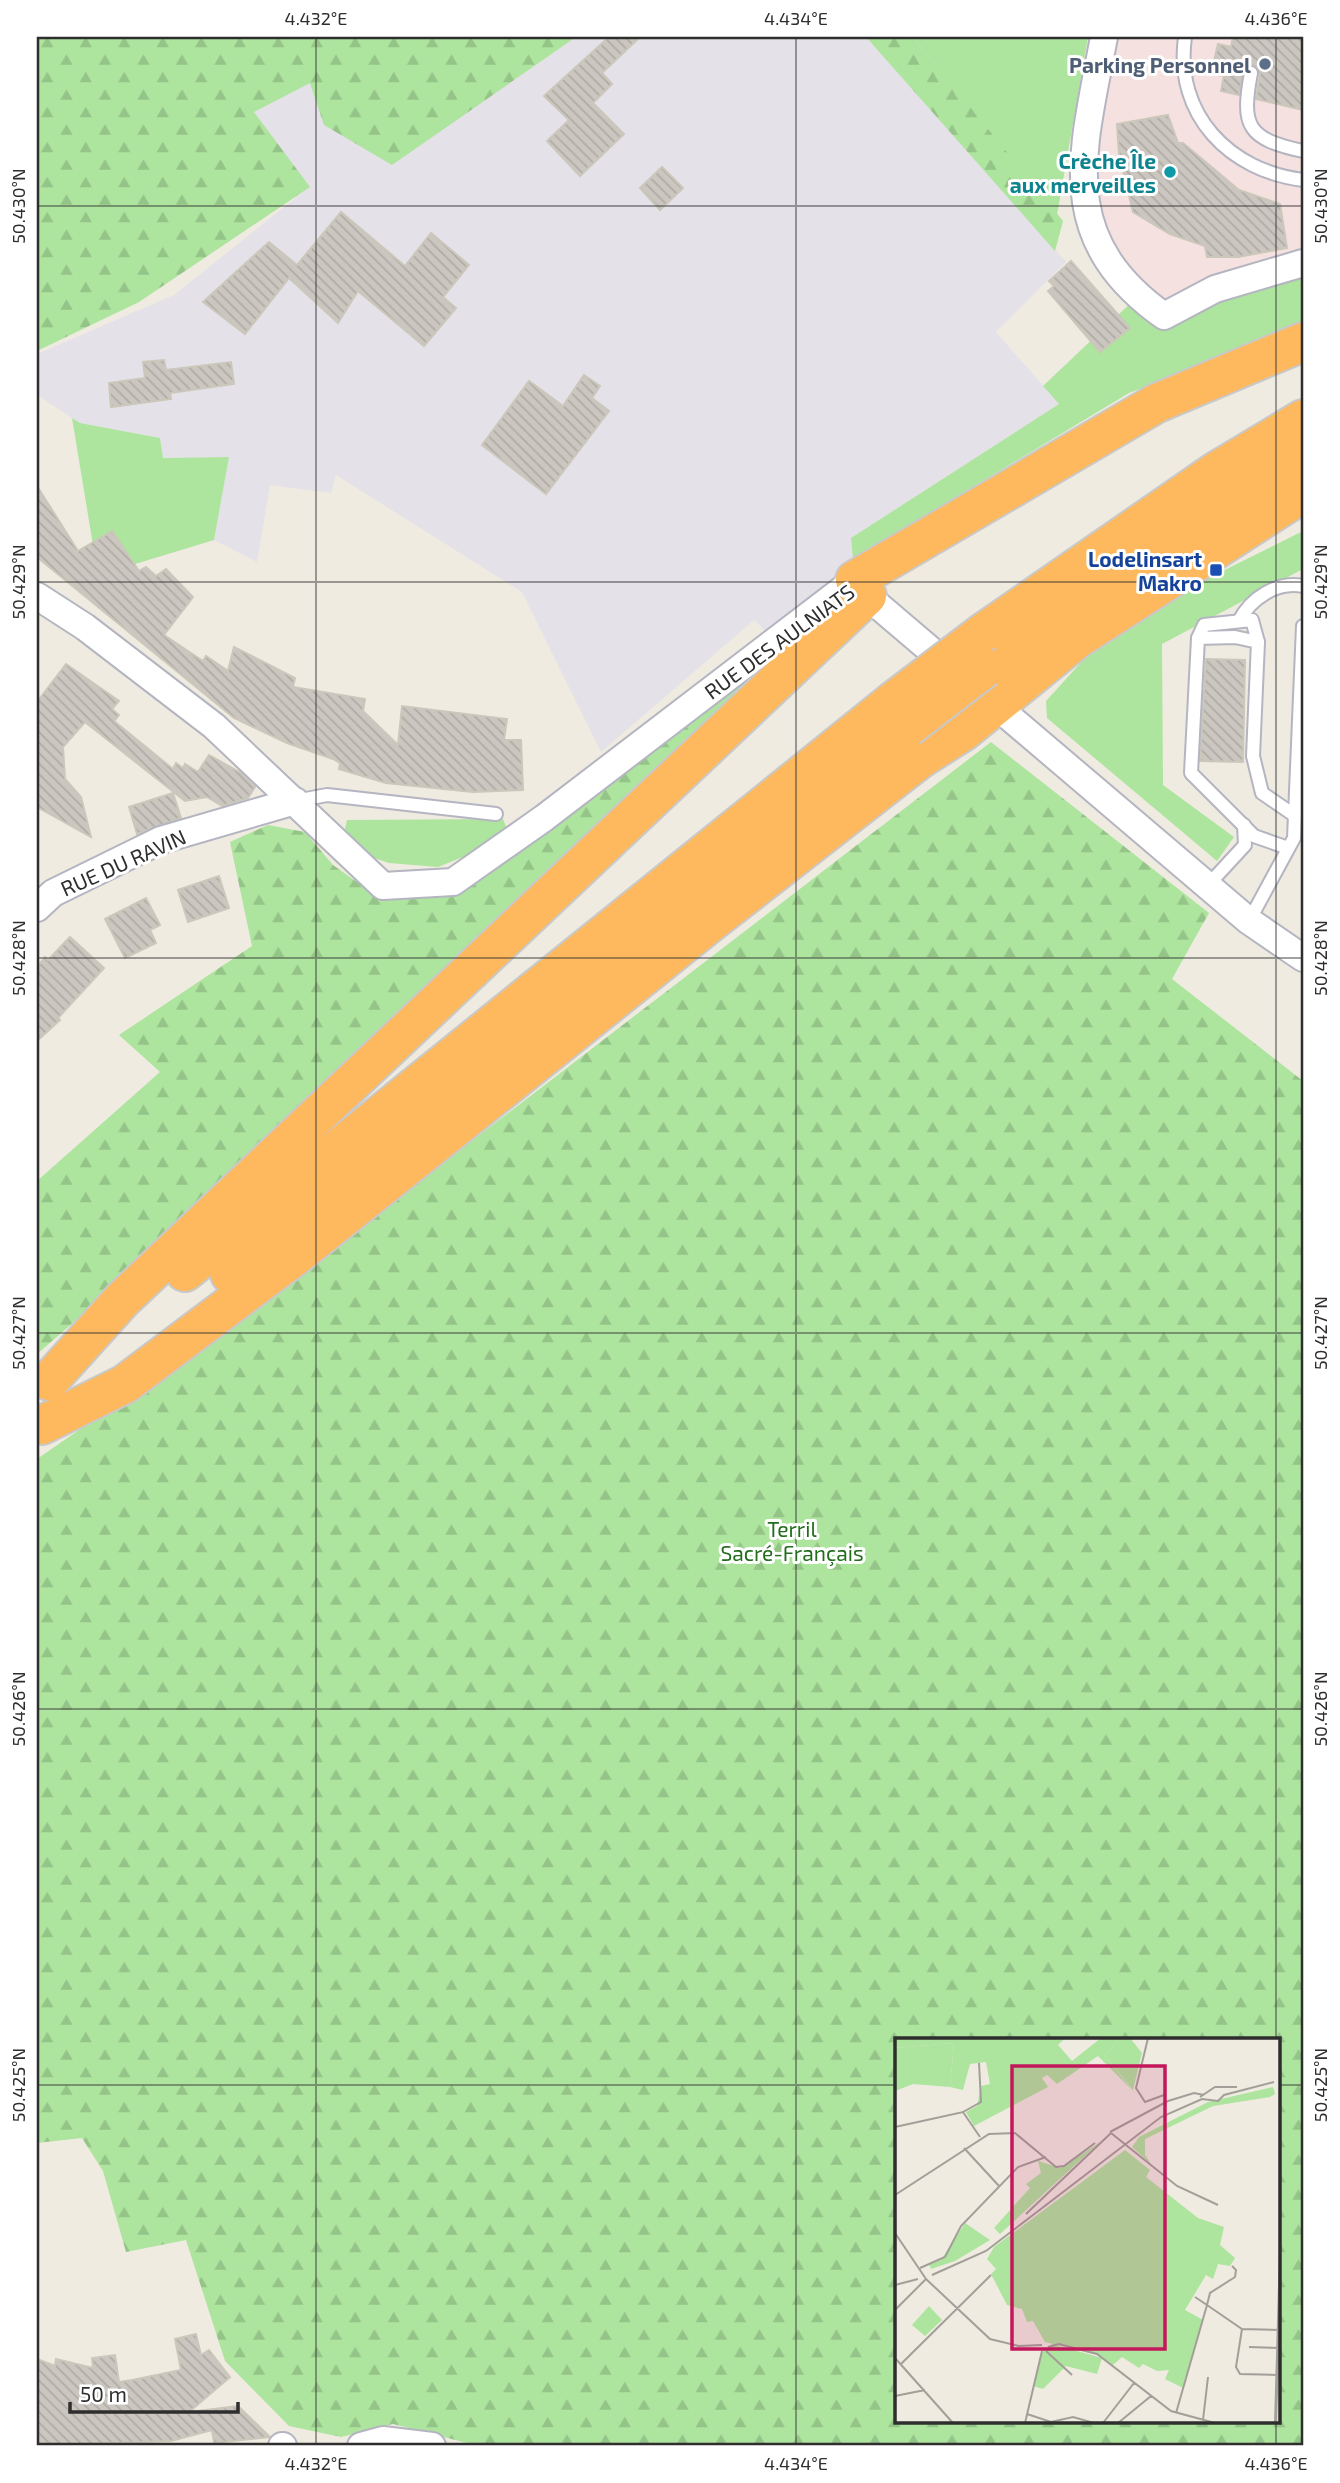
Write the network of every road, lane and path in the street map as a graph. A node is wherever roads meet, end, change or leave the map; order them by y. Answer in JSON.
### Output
{"nodes":[{"id":1,"x":1104,"y":37,"type":"edge"},
{"id":2,"x":1185,"y":37,"type":"edge"},
{"id":3,"x":1251,"y":73,"type":"dead end"},
{"id":4,"x":1303,"y":151,"type":"edge"},
{"id":5,"x":1303,"y":180,"type":"edge"},
{"id":6,"x":1303,"y":263,"type":"edge"},
{"id":7,"x":1303,"y":342,"type":"edge"},
{"id":8,"x":1303,"y":419,"type":"edge"},
{"id":9,"x":1303,"y":453,"type":"edge"},
{"id":10,"x":1303,"y":493,"type":"edge"},
{"id":11,"x":1303,"y":586,"type":"edge"},
{"id":12,"x":861,"y":588,"type":"junction"},
{"id":13,"x":37,"y":596,"type":"edge"},
{"id":14,"x":1239,"y":621,"type":"junction"},
{"id":15,"x":1303,"y":626,"type":"edge"},
{"id":16,"x":1198,"y":638,"type":"junction"},
{"id":17,"x":1258,"y":642,"type":"junction"},
{"id":18,"x":997,"y":705,"type":"junction"},
{"id":19,"x":899,"y":715,"type":"junction"},
{"id":20,"x":295,"y":801,"type":"junction"},
{"id":21,"x":496,"y":814,"type":"dead end"},
{"id":22,"x":1294,"y":815,"type":"junction"},
{"id":23,"x":1244,"y":825,"type":"junction"},
{"id":24,"x":1288,"y":848,"type":"junction"},
{"id":25,"x":1209,"y":884,"type":"junction"},
{"id":26,"x":37,"y":908,"type":"edge"},
{"id":27,"x":1249,"y":921,"type":"junction"},
{"id":28,"x":1303,"y":958,"type":"edge"},
{"id":29,"x":41,"y":1407,"type":"edge"},
{"id":30,"x":361,"y":2446,"type":"edge"},
{"id":31,"x":432,"y":2446,"type":"edge"}],
"edges":[{"from":1,"to":6,"type":"street"},
{"from":2,"to":5,"type":"lane"},
{"from":3,"to":4,"type":"lane"},
{"from":7,"to":12,"type":"highway"},
{"from":8,"to":19,"type":"highway","bridge":true},
{"from":9,"to":19,"type":"highway","bridge":true},
{"from":10,"to":18,"type":"highway"},
{"from":11,"to":14,"type":"lane"},
{"from":12,"to":18,"type":"street","name":"RUE DES AULNIATS"},
{"from":12,"to":20,"type":"street","name":"RUE DES AULNIATS"},
{"from":12,"to":29,"type":"highway"},
{"from":13,"to":20,"type":"street","name":"RUE DES AULNIATS"},
{"from":14,"to":16,"type":"lane"},
{"from":14,"to":17,"type":"lane"},
{"from":15,"to":22,"type":"lane"},
{"from":16,"to":17,"type":"lane"},
{"from":16,"to":23,"type":"lane"},
{"from":17,"to":22,"type":"lane"},
{"from":18,"to":25,"type":"street","name":"RUE DES AULNIATS"},
{"from":18,"to":29,"type":"highway"},
{"from":19,"to":29,"type":"highway"},
{"from":20,"to":21,"type":"lane"},
{"from":20,"to":26,"type":"street","name":"RUE DU RAVIN"},
{"from":22,"to":24,"type":"lane"},
{"from":23,"to":24,"type":"lane"},
{"from":23,"to":25,"type":"lane"},
{"from":24,"to":27,"type":"lane"},
{"from":25,"to":27,"type":"street","name":"RUE DES AULNIATS"},
{"from":27,"to":28,"type":"street","name":"RUE DES AULNIATS"},
{"from":30,"to":31,"type":"street"}]}
